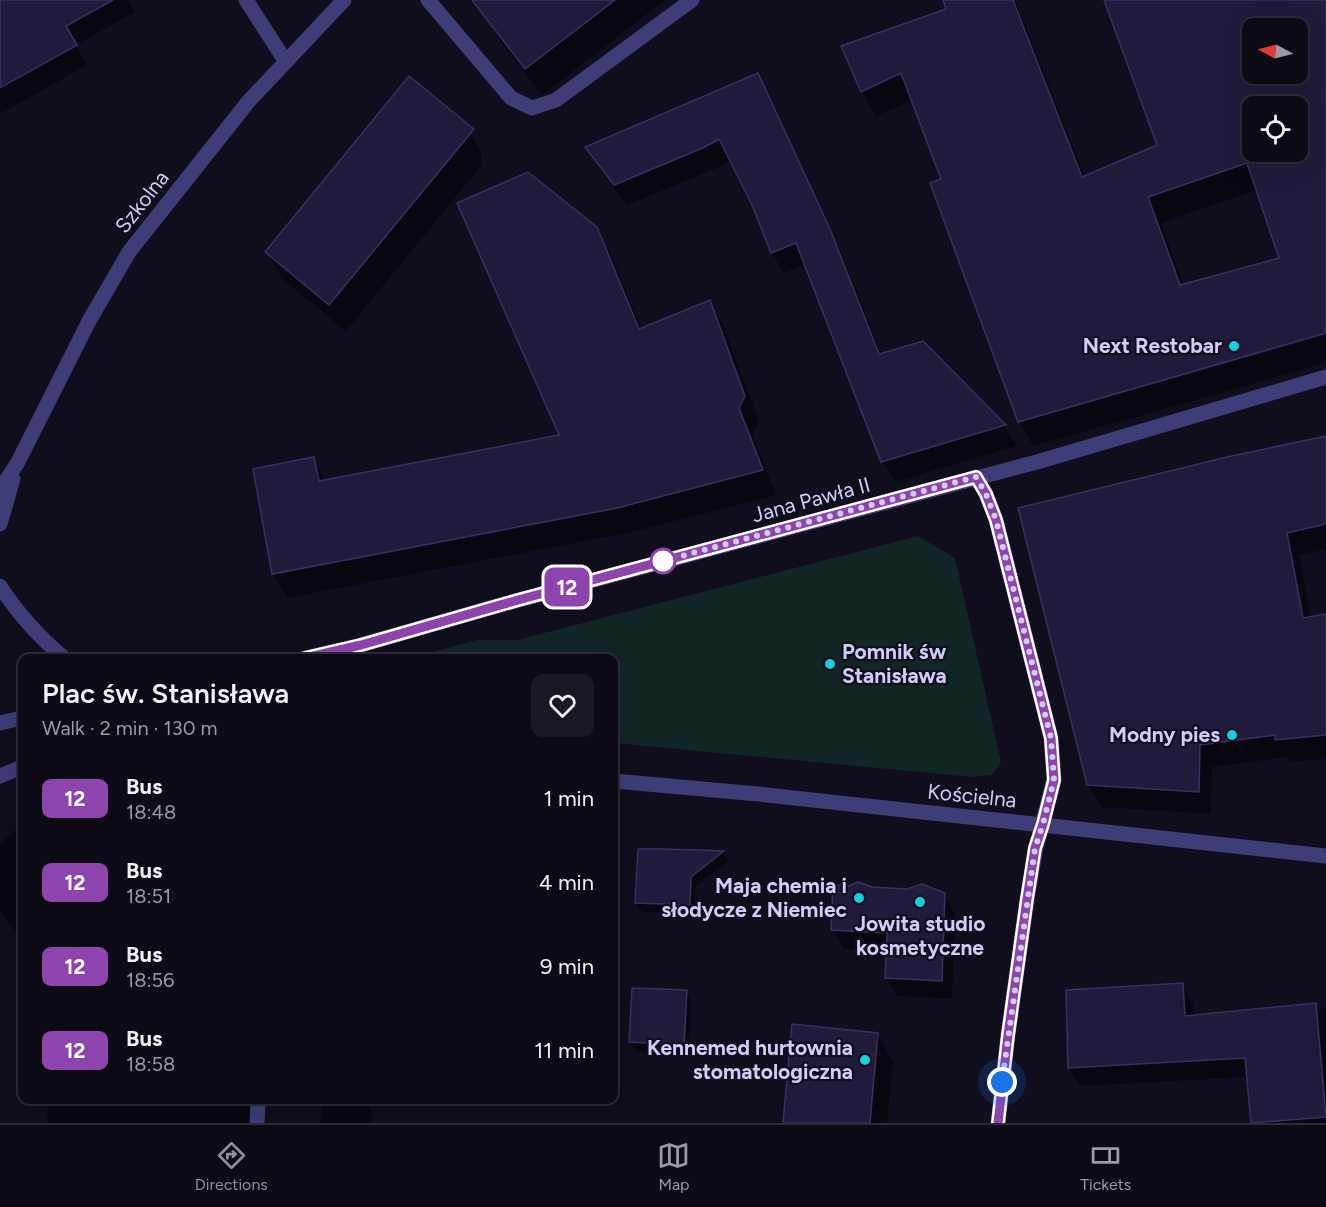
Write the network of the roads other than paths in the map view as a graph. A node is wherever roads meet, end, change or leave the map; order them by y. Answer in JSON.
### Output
{"nodes":[{"id":1,"x":246,"y":0,"type":"edge"},
{"id":2,"x":344,"y":0,"type":"edge"},
{"id":3,"x":428,"y":0,"type":"edge"},
{"id":4,"x":692,"y":0,"type":"edge"},
{"id":5,"x":286,"y":62,"type":"junction"},
{"id":6,"x":1326,"y":377,"type":"edge"},
{"id":7,"x":18,"y":462,"type":"junction"},
{"id":8,"x":976,"y":477,"type":"junction"},
{"id":9,"x":0,"y":490,"type":"edge"},
{"id":10,"x":0,"y":524,"type":"edge"},
{"id":11,"x":0,"y":585,"type":"edge"},
{"id":12,"x":363,"y":652,"type":"edge"},
{"id":13,"x":59,"y":654,"type":"edge"},
{"id":14,"x":343,"y":654,"type":"edge"},
{"id":15,"x":18,"y":719,"type":"edge"},
{"id":16,"x":0,"y":723,"type":"edge"},
{"id":17,"x":18,"y":769,"type":"edge"},
{"id":18,"x":0,"y":776,"type":"edge"},
{"id":19,"x":618,"y":781,"type":"edge"},
{"id":20,"x":1043,"y":824,"type":"junction"},
{"id":21,"x":1326,"y":856,"type":"edge"},
{"id":22,"x":258,"y":1104,"type":"edge"},
{"id":23,"x":256,"y":1123,"type":"edge"},
{"id":24,"x":998,"y":1123,"type":"edge"}],
"edges":[{"from":1,"to":5,"type":"street"},
{"from":2,"to":5,"type":"street","name":"Szkolna"},
{"from":3,"to":4,"type":"street"},
{"from":5,"to":7,"type":"street","name":"Szkolna"},
{"from":6,"to":8,"type":"street","name":"Jana Pawła II"},
{"from":7,"to":9,"type":"street","name":"Szkolna"},
{"from":7,"to":10,"type":"street","name":"Szkolna"},
{"from":8,"to":12,"type":"street","name":"Jana Pawła II"},
{"from":8,"to":20,"type":"street"},
{"from":11,"to":13,"type":"street"},
{"from":12,"to":14,"type":"street","name":"Jana Pawła II"},
{"from":15,"to":16,"type":"street"},
{"from":17,"to":18,"type":"street"},
{"from":19,"to":20,"type":"street","name":"Kościelna"},
{"from":20,"to":21,"type":"street","name":"Kościelna"},
{"from":20,"to":24,"type":"street"},
{"from":22,"to":23,"type":"street"}]}
